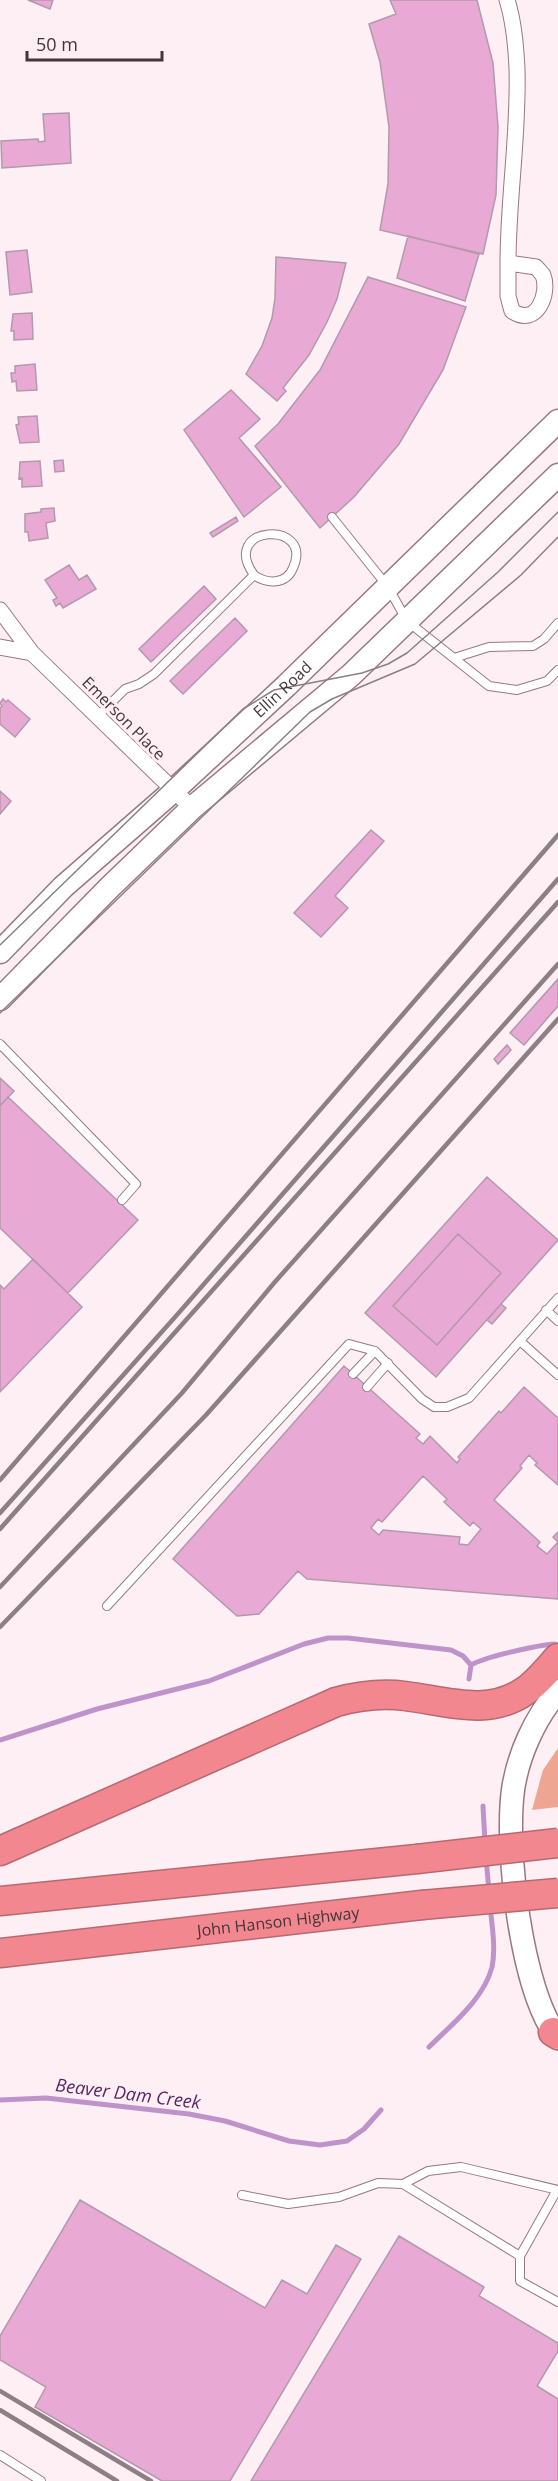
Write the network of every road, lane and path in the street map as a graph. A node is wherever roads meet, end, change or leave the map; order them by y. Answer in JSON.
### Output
{"nodes":[{"id":1,"x":507,"y":0,"type":"edge"},
{"id":2,"x":508,"y":263,"type":"dead end"},
{"id":3,"x":558,"y":421,"type":"edge"},
{"id":4,"x":558,"y":475,"type":"edge"},
{"id":5,"x":332,"y":517,"type":"dead end"},
{"id":6,"x":254,"y":575,"type":"junction"},
{"id":7,"x":388,"y":587,"type":"junction"},
{"id":8,"x":0,"y":610,"type":"edge"},
{"id":9,"x":406,"y":621,"type":"junction"},
{"id":10,"x":558,"y":623,"type":"edge"},
{"id":11,"x":0,"y":647,"type":"edge"},
{"id":12,"x":32,"y":653,"type":"junction"},
{"id":13,"x":454,"y":658,"type":"junction"},
{"id":14,"x":558,"y":670,"type":"edge"},
{"id":15,"x":98,"y":716,"type":"junction"},
{"id":16,"x":173,"y":791,"type":"junction"},
{"id":17,"x":192,"y":808,"type":"junction"},
{"id":18,"x":0,"y":952,"type":"edge"},
{"id":19,"x":0,"y":999,"type":"edge"},
{"id":20,"x":0,"y":1044,"type":"edge"},
{"id":21,"x":122,"y":1200,"type":"dead end"},
{"id":22,"x":558,"y":1298,"type":"edge"},
{"id":23,"x":546,"y":1310,"type":"junction"},
{"id":24,"x":558,"y":1321,"type":"edge"},
{"id":25,"x":520,"y":1341,"type":"junction"},
{"id":26,"x":375,"y":1351,"type":"junction"},
{"id":27,"x":388,"y":1363,"type":"junction"},
{"id":28,"x":353,"y":1374,"type":"dead end"},
{"id":29,"x":558,"y":1375,"type":"edge"},
{"id":30,"x":368,"y":1387,"type":"dead end"},
{"id":31,"x":107,"y":1606,"type":"dead end"},
{"id":32,"x":558,"y":1658,"type":"edge"},
{"id":33,"x":558,"y":1691,"type":"edge"},
{"id":34,"x":558,"y":1843,"type":"edge"},
{"id":35,"x":0,"y":1851,"type":"edge"},
{"id":36,"x":558,"y":1893,"type":"edge"},
{"id":37,"x":0,"y":1901,"type":"edge"},
{"id":38,"x":0,"y":1953,"type":"edge"},
{"id":39,"x":556,"y":2035,"type":"edge"},
{"id":40,"x":403,"y":2184,"type":"junction"},
{"id":41,"x":558,"y":2190,"type":"edge"},
{"id":42,"x":242,"y":2195,"type":"dead end"},
{"id":43,"x":520,"y":2256,"type":"junction"},
{"id":44,"x":558,"y":2302,"type":"edge"},
{"id":45,"x":0,"y":2455,"type":"edge"},
{"id":46,"x":41,"y":2481,"type":"edge"}],
"edges":[{"from":1,"to":2,"type":"street"},
{"from":3,"to":7,"type":"street","name":"Ellin Road"},
{"from":4,"to":9,"type":"street","name":"Ellin Road"},
{"from":5,"to":7,"type":"lane"},
{"from":6,"to":6,"type":"lane"},
{"from":6,"to":15,"type":"lane"},
{"from":7,"to":9,"type":"lane"},
{"from":7,"to":16,"type":"street","name":"Ellin Road"},
{"from":8,"to":12,"type":"street","name":"Emerson Place"},
{"from":9,"to":13,"type":"lane"},
{"from":9,"to":17,"type":"street","name":"Ellin Road"},
{"from":10,"to":13,"type":"lane"},
{"from":11,"to":12,"type":"street"},
{"from":12,"to":15,"type":"street","name":"Emerson Place"},
{"from":13,"to":14,"type":"lane"},
{"from":15,"to":16,"type":"street","name":"Emerson Place"},
{"from":16,"to":17,"type":"street","name":"Emerson Place"},
{"from":16,"to":18,"type":"street","name":"Ellin Road"},
{"from":17,"to":19,"type":"street","name":"Ellin Road"},
{"from":20,"to":21,"type":"lane"},
{"from":22,"to":23,"type":"lane"},
{"from":23,"to":24,"type":"lane"},
{"from":23,"to":25,"type":"lane"},
{"from":25,"to":27,"type":"lane"},
{"from":25,"to":29,"type":"lane"},
{"from":26,"to":27,"type":"lane"},
{"from":26,"to":28,"type":"lane"},
{"from":26,"to":31,"type":"lane"},
{"from":27,"to":30,"type":"lane"},
{"from":32,"to":35,"type":"highway"},
{"from":33,"to":39,"type":"street"},
{"from":34,"to":37,"type":"highway","bridge":true},
{"from":36,"to":38,"type":"highway","name":"John Hanson Highway","bridge":true},
{"from":40,"to":41,"type":"lane"},
{"from":40,"to":42,"type":"lane"},
{"from":40,"to":43,"type":"lane"},
{"from":41,"to":43,"type":"lane"},
{"from":43,"to":44,"type":"lane"},
{"from":45,"to":46,"type":"lane"}]}
